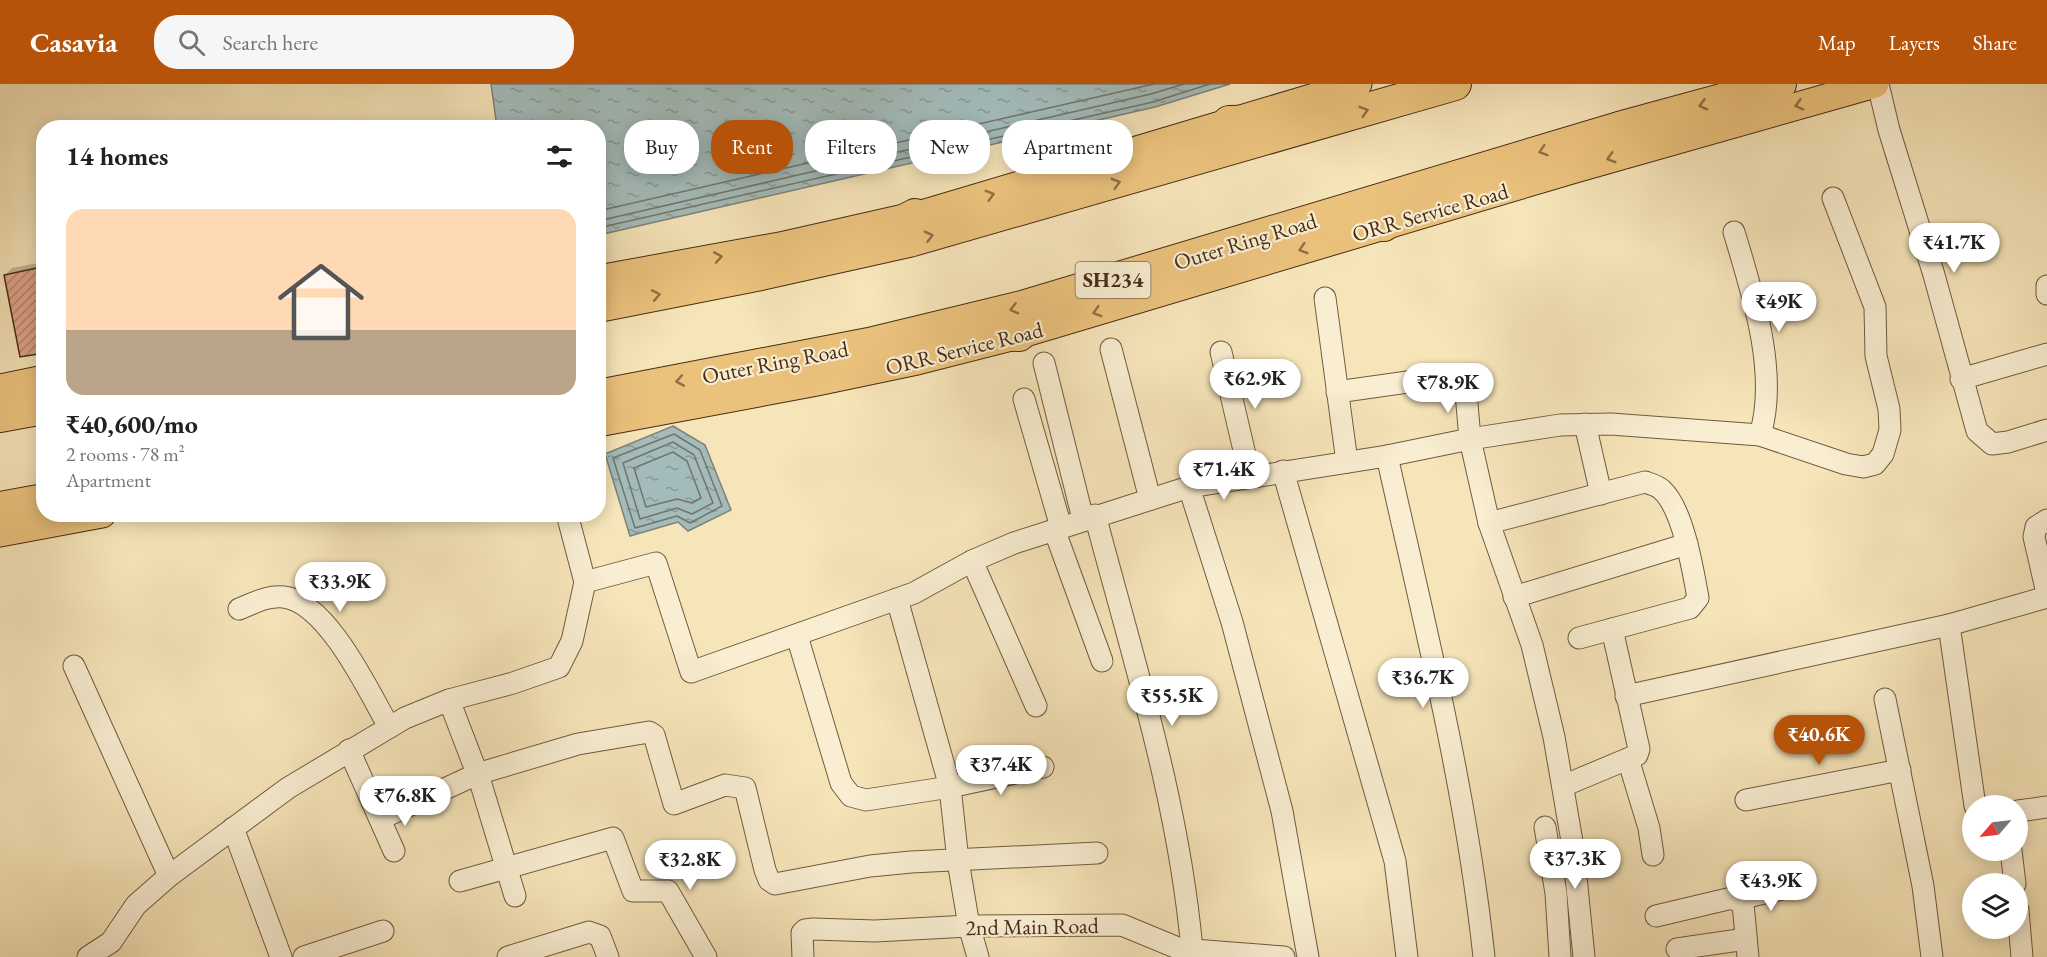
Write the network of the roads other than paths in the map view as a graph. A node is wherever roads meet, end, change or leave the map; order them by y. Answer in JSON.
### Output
{"nodes":[{"id":1,"x":1358,"y":84,"type":"edge"},
{"id":2,"x":1455,"y":84,"type":"edge"},
{"id":3,"x":1780,"y":84,"type":"edge"},
{"id":4,"x":1877,"y":84,"type":"edge"},
{"id":5,"x":1334,"y":120,"type":"junction"},
{"id":6,"x":1228,"y":122,"type":"junction"},
{"id":7,"x":1833,"y":198,"type":"dead end"},
{"id":8,"x":915,"y":215,"type":"junction"},
{"id":9,"x":1299,"y":225,"type":"junction"},
{"id":10,"x":1384,"y":225,"type":"junction"},
{"id":11,"x":1734,"y":232,"type":"dead end"},
{"id":12,"x":829,"y":260,"type":"junction"},
{"id":13,"x":606,"y":278,"type":"edge"},
{"id":14,"x":2047,"y":286,"type":"edge"},
{"id":15,"x":2047,"y":294,"type":"edge"},
{"id":16,"x":1325,"y":298,"type":"dead end"},
{"id":17,"x":606,"y":304,"type":"edge"},
{"id":18,"x":918,"y":332,"type":"junction"},
{"id":19,"x":1019,"y":335,"type":"junction"},
{"id":20,"x":1111,"y":349,"type":"dead end"},
{"id":21,"x":1221,"y":352,"type":"dead end"},
{"id":22,"x":2047,"y":354,"type":"edge"},
{"id":23,"x":1044,"y":363,"type":"dead end"},
{"id":24,"x":1960,"y":379,"type":"junction"},
{"id":25,"x":36,"y":381,"type":"edge"},
{"id":26,"x":0,"y":388,"type":"edge"},
{"id":27,"x":1337,"y":392,"type":"junction"},
{"id":28,"x":606,"y":394,"type":"edge"},
{"id":29,"x":1024,"y":399,"type":"dead end"},
{"id":30,"x":36,"y":409,"type":"edge"},
{"id":31,"x":0,"y":416,"type":"edge"},
{"id":32,"x":606,"y":421,"type":"edge"},
{"id":33,"x":1585,"y":424,"type":"junction"},
{"id":34,"x":2047,"y":430,"type":"edge"},
{"id":35,"x":1760,"y":435,"type":"junction"},
{"id":36,"x":1470,"y":439,"type":"junction"},
{"id":37,"x":1387,"y":456,"type":"junction"},
{"id":38,"x":1347,"y":462,"type":"junction"},
{"id":39,"x":1283,"y":471,"type":"junction"},
{"id":40,"x":1250,"y":477,"type":"junction"},
{"id":41,"x":1189,"y":487,"type":"junction"},
{"id":42,"x":1601,"y":494,"type":"junction"},
{"id":43,"x":1150,"y":499,"type":"junction"},
{"id":44,"x":36,"y":501,"type":"edge"},
{"id":45,"x":0,"y":508,"type":"edge"},
{"id":46,"x":1089,"y":517,"type":"junction"},
{"id":47,"x":2047,"y":520,"type":"edge"},
{"id":48,"x":59,"y":522,"type":"edge"},
{"id":49,"x":569,"y":522,"type":"edge"},
{"id":50,"x":1489,"y":523,"type":"junction"},
{"id":51,"x":1058,"y":528,"type":"junction"},
{"id":52,"x":0,"y":533,"type":"edge"},
{"id":53,"x":1688,"y":544,"type":"junction"},
{"id":54,"x":972,"y":561,"type":"junction"},
{"id":55,"x":585,"y":582,"type":"junction"},
{"id":56,"x":2047,"y":595,"type":"edge"},
{"id":57,"x":1514,"y":597,"type":"junction"},
{"id":58,"x":897,"y":599,"type":"junction"},
{"id":59,"x":240,"y":609,"type":"dead end"},
{"id":60,"x":1949,"y":625,"type":"junction"},
{"id":61,"x":1612,"y":629,"type":"junction"},
{"id":62,"x":796,"y":636,"type":"junction"},
{"id":63,"x":1579,"y":638,"type":"dead end"},
{"id":64,"x":1102,"y":661,"type":"dead end"},
{"id":65,"x":74,"y":666,"type":"dead end"},
{"id":66,"x":1626,"y":696,"type":"junction"},
{"id":67,"x":1885,"y":699,"type":"dead end"},
{"id":68,"x":449,"y":700,"type":"junction"},
{"id":69,"x":1035,"y":706,"type":"dead end"},
{"id":70,"x":389,"y":727,"type":"junction"},
{"id":71,"x":349,"y":750,"type":"junction"},
{"id":72,"x":1628,"y":759,"type":"junction"},
{"id":73,"x":1043,"y":767,"type":"dead end"},
{"id":74,"x":1900,"y":770,"type":"junction"},
{"id":75,"x":477,"y":774,"type":"junction"},
{"id":76,"x":1563,"y":786,"type":"junction"},
{"id":77,"x":950,"y":787,"type":"junction"},
{"id":78,"x":1973,"y":795,"type":"edge"},
{"id":79,"x":1746,"y":800,"type":"dead end"},
{"id":80,"x":2047,"y":807,"type":"edge"},
{"id":81,"x":2028,"y":810,"type":"edge"},
{"id":82,"x":380,"y":819,"type":"junction"},
{"id":83,"x":1545,"y":827,"type":"dead end"},
{"id":84,"x":233,"y":828,"type":"junction"},
{"id":85,"x":394,"y":851,"type":"dead end"},
{"id":86,"x":1097,"y":853,"type":"dead end"},
{"id":87,"x":1653,"y":855,"type":"dead end"},
{"id":88,"x":958,"y":861,"type":"junction"},
{"id":89,"x":507,"y":869,"type":"junction"},
{"id":90,"x":169,"y":876,"type":"junction"},
{"id":91,"x":460,"y":881,"type":"dead end"},
{"id":92,"x":1795,"y":886,"type":"dead end"},
{"id":93,"x":515,"y":896,"type":"dead end"},
{"id":94,"x":1738,"y":899,"type":"junction"},
{"id":95,"x":1656,"y":916,"type":"dead end"},
{"id":96,"x":969,"y":926,"type":"junction"},
{"id":97,"x":383,"y":931,"type":"dead end"},
{"id":98,"x":2020,"y":939,"type":"edge"},
{"id":99,"x":1747,"y":948,"type":"edge"},
{"id":100,"x":1677,"y":949,"type":"dead end"},
{"id":101,"x":113,"y":950,"type":"edge"},
{"id":102,"x":1192,"y":950,"type":"junction"},
{"id":103,"x":88,"y":957,"type":"edge"},
{"id":104,"x":280,"y":957,"type":"edge"},
{"id":105,"x":304,"y":957,"type":"edge"},
{"id":106,"x":508,"y":957,"type":"edge"},
{"id":107,"x":608,"y":957,"type":"edge"},
{"id":108,"x":706,"y":957,"type":"edge"},
{"id":109,"x":803,"y":957,"type":"edge"},
{"id":110,"x":978,"y":957,"type":"edge"},
{"id":111,"x":1284,"y":957,"type":"edge"},
{"id":112,"x":1308,"y":957,"type":"edge"},
{"id":113,"x":1390,"y":957,"type":"edge"},
{"id":114,"x":1408,"y":957,"type":"edge"},
{"id":115,"x":1484,"y":957,"type":"edge"},
{"id":116,"x":1560,"y":957,"type":"edge"},
{"id":117,"x":1584,"y":957,"type":"edge"},
{"id":118,"x":1932,"y":957,"type":"edge"},
{"id":119,"x":2022,"y":957,"type":"edge"}],
"edges":[{"from":1,"to":6,"type":"main road"},
{"from":5,"to":2,"type":"highway","one_way":true},
{"from":3,"to":9,"type":"highway","name":"Outer Ring Road","number":"SH234","one_way":true},
{"from":4,"to":10,"type":"main road","name":"ORR Service Road","one_way":true},
{"from":4,"to":24,"type":"street"},
{"from":5,"to":6,"type":"highway"},
{"from":12,"to":5,"type":"highway","one_way":true},
{"from":8,"to":6,"type":"main road","one_way":true},
{"from":7,"to":35,"type":"street"},
{"from":8,"to":12,"type":"highway"},
{"from":13,"to":8,"type":"main road","one_way":true},
{"from":9,"to":10,"type":"highway"},
{"from":9,"to":18,"type":"highway","name":"Outer Ring Road","number":"SH234","one_way":true},
{"from":10,"to":19,"type":"main road","name":"ORR Service Road","one_way":true},
{"from":11,"to":35,"type":"street"},
{"from":17,"to":12,"type":"highway","one_way":true},
{"from":14,"to":15,"type":"street"},
{"from":16,"to":27,"type":"street"},
{"from":18,"to":19,"type":"highway"},
{"from":18,"to":28,"type":"highway","name":"Outer Ring Road","number":"SH234","one_way":true},
{"from":19,"to":32,"type":"main road","name":"ORR Service Road"},
{"from":20,"to":43,"type":"street"},
{"from":21,"to":40,"type":"street"},
{"from":22,"to":24,"type":"street"},
{"from":23,"to":46,"type":"street"},
{"from":24,"to":34,"type":"street"},
{"from":25,"to":26,"type":"main road"},
{"from":27,"to":36,"type":"street"},
{"from":27,"to":38,"type":"street"},
{"from":29,"to":51,"type":"street"},
{"from":30,"to":31,"type":"highway"},
{"from":33,"to":35,"type":"street"},
{"from":33,"to":36,"type":"street"},
{"from":33,"to":42,"type":"street"},
{"from":36,"to":37,"type":"street"},
{"from":36,"to":50,"type":"street"},
{"from":37,"to":38,"type":"street"},
{"from":37,"to":115,"type":"street"},
{"from":38,"to":39,"type":"street"},
{"from":39,"to":40,"type":"street"},
{"from":39,"to":114,"type":"street"},
{"from":40,"to":41,"type":"street"},
{"from":41,"to":43,"type":"street"},
{"from":41,"to":112,"type":"street"},
{"from":42,"to":50,"type":"street"},
{"from":42,"to":53,"type":"street"},
{"from":43,"to":46,"type":"street"},
{"from":44,"to":45,"type":"highway"},
{"from":46,"to":51,"type":"street"},
{"from":46,"to":102,"type":"street"},
{"from":47,"to":56,"type":"street"},
{"from":48,"to":52,"type":"main road"},
{"from":49,"to":55,"type":"street"},
{"from":50,"to":57,"type":"street"},
{"from":51,"to":54,"type":"street"},
{"from":51,"to":64,"type":"street"},
{"from":53,"to":57,"type":"street"},
{"from":53,"to":61,"type":"street"},
{"from":54,"to":58,"type":"street"},
{"from":54,"to":69,"type":"street"},
{"from":55,"to":62,"type":"street"},
{"from":55,"to":68,"type":"street"},
{"from":56,"to":60,"type":"street"},
{"from":57,"to":76,"type":"street"},
{"from":58,"to":62,"type":"street"},
{"from":58,"to":77,"type":"street"},
{"from":59,"to":70,"type":"street"},
{"from":60,"to":66,"type":"street"},
{"from":60,"to":78,"type":"street"},
{"from":61,"to":63,"type":"street"},
{"from":61,"to":66,"type":"street"},
{"from":62,"to":77,"type":"street"},
{"from":65,"to":90,"type":"street"},
{"from":66,"to":72,"type":"street"},
{"from":67,"to":74,"type":"street"},
{"from":68,"to":70,"type":"street"},
{"from":68,"to":75,"type":"street"},
{"from":70,"to":71,"type":"street"},
{"from":71,"to":82,"type":"street"},
{"from":71,"to":84,"type":"street"},
{"from":72,"to":76,"type":"street"},
{"from":72,"to":87,"type":"street"},
{"from":73,"to":77,"type":"street"},
{"from":74,"to":79,"type":"street"},
{"from":74,"to":118,"type":"street"},
{"from":75,"to":82,"type":"street"},
{"from":75,"to":88,"type":"street"},
{"from":75,"to":89,"type":"street"},
{"from":76,"to":117,"type":"street"},
{"from":77,"to":88,"type":"street"},
{"from":80,"to":81,"type":"street"},
{"from":82,"to":85,"type":"street"},
{"from":83,"to":116,"type":"street"},
{"from":84,"to":90,"type":"street"},
{"from":84,"to":104,"type":"street"},
{"from":86,"to":88,"type":"street"},
{"from":88,"to":96,"type":"street"},
{"from":89,"to":91,"type":"street"},
{"from":89,"to":93,"type":"street"},
{"from":89,"to":108,"type":"street"},
{"from":90,"to":101,"type":"street"},
{"from":92,"to":94,"type":"street"},
{"from":94,"to":95,"type":"street"},
{"from":94,"to":99,"type":"street"},
{"from":96,"to":102,"type":"street","name":"2nd Main Road"},
{"from":96,"to":109,"type":"street","name":"2nd Main Road"},
{"from":96,"to":110,"type":"street"},
{"from":97,"to":105,"type":"street"},
{"from":98,"to":119,"type":"street"},
{"from":99,"to":100,"type":"street"},
{"from":101,"to":103,"type":"street"},
{"from":102,"to":111,"type":"street","name":"2nd Main Road"},
{"from":106,"to":107,"type":"street"},
{"from":113,"to":114,"type":"street"}]}
